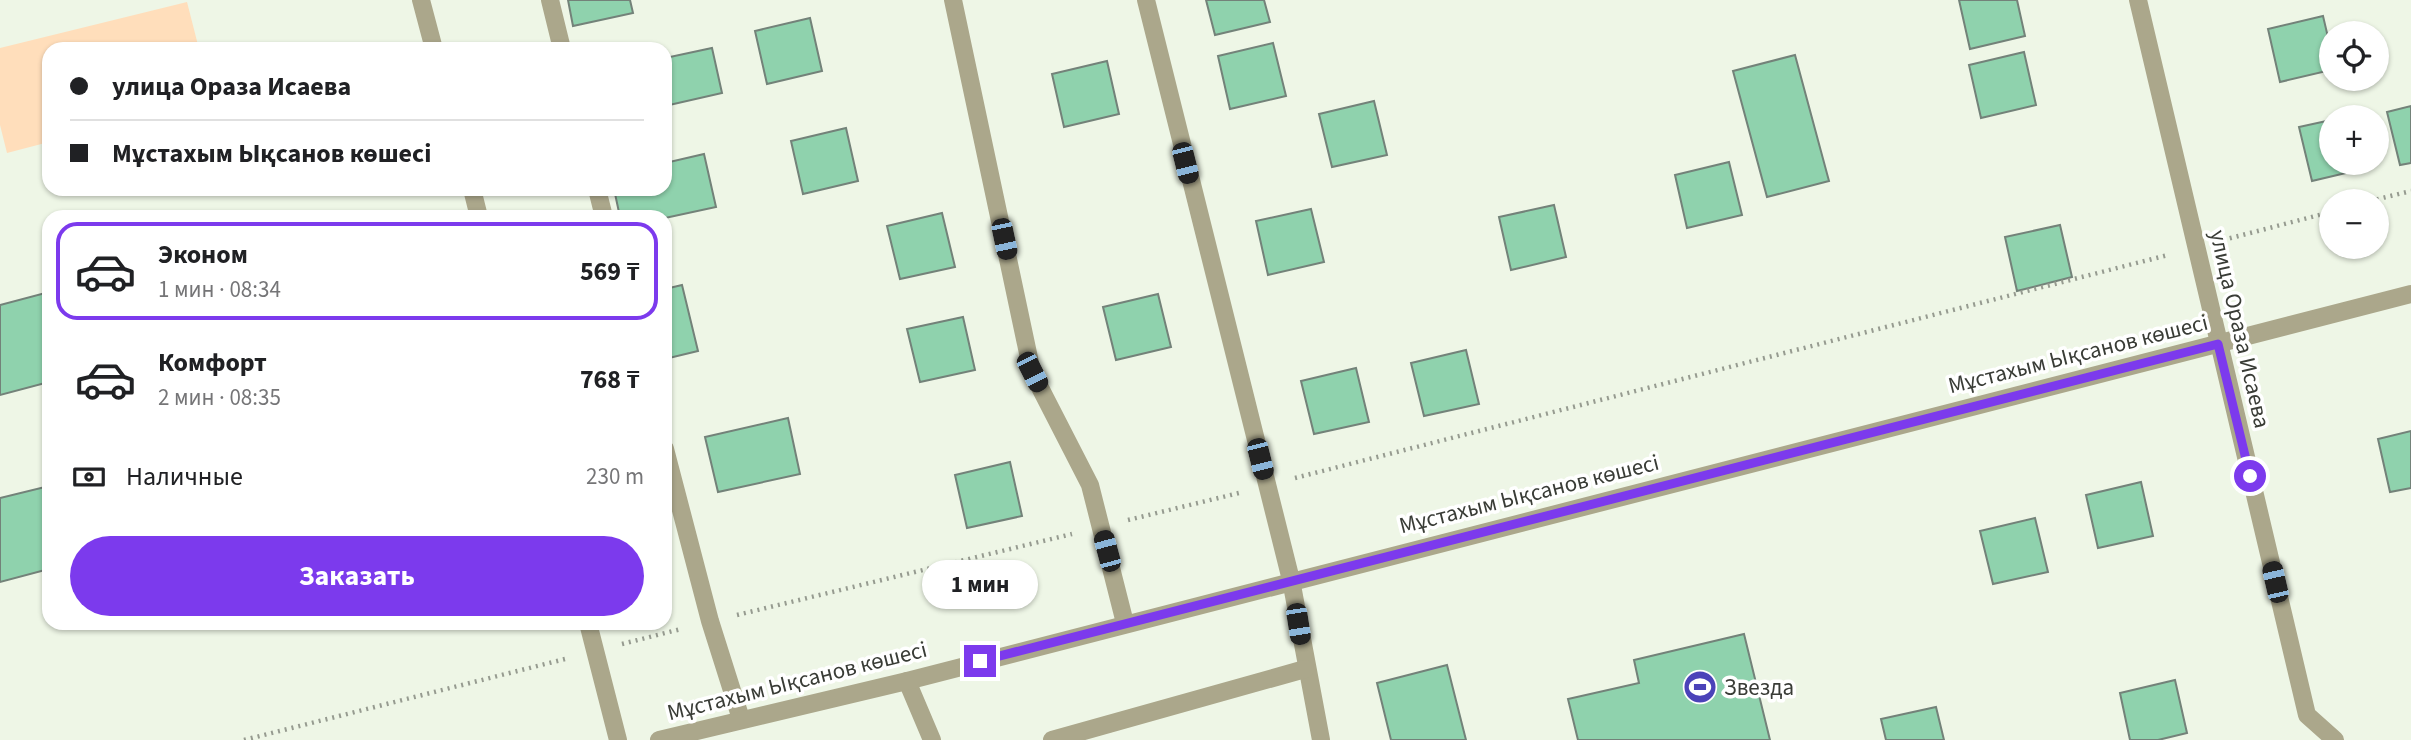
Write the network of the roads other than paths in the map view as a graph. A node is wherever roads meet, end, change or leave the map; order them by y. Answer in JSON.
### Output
{"nodes":[{"id":1,"x":421,"y":0,"type":"edge"},
{"id":2,"x":550,"y":0,"type":"edge"},
{"id":3,"x":953,"y":0,"type":"edge"},
{"id":4,"x":1146,"y":0,"type":"edge"},
{"id":5,"x":2138,"y":0,"type":"edge"},
{"id":6,"x":432,"y":42,"type":"edge"},
{"id":7,"x":560,"y":42,"type":"edge"},
{"id":8,"x":2411,"y":294,"type":"edge"},
{"id":9,"x":2218,"y":344,"type":"junction"},
{"id":10,"x":672,"y":476,"type":"edge"},
{"id":11,"x":1291,"y":580,"type":"junction"},
{"id":12,"x":1125,"y":623,"type":"junction"},
{"id":13,"x":591,"y":630,"type":"edge"},
{"id":14,"x":1305,"y":669,"type":"junction"},
{"id":15,"x":908,"y":681,"type":"junction"},
{"id":16,"x":741,"y":719,"type":"junction"},
{"id":17,"x":618,"y":740,"type":"edge"},
{"id":18,"x":659,"y":740,"type":"edge"},
{"id":19,"x":932,"y":740,"type":"edge"},
{"id":20,"x":1052,"y":740,"type":"edge"},
{"id":21,"x":1321,"y":740,"type":"edge"},
{"id":22,"x":2335,"y":740,"type":"edge"}],
"edges":[{"from":1,"to":6,"type":"street"},
{"from":2,"to":7,"type":"street"},
{"from":3,"to":12,"type":"street"},
{"from":4,"to":11,"type":"street"},
{"from":5,"to":9,"type":"street","name":"улица Ораза Исаева"},
{"from":8,"to":9,"type":"street","name":"Мұстахым Ықсанов көшесі"},
{"from":9,"to":11,"type":"street","name":"Мұстахым Ықсанов көшесі"},
{"from":9,"to":22,"type":"street","name":"улица Ораза Исаева"},
{"from":10,"to":16,"type":"street"},
{"from":11,"to":12,"type":"street","name":"Мұстахым Ықсанов көшесі"},
{"from":11,"to":14,"type":"street"},
{"from":12,"to":15,"type":"street","name":"Мұстахым Ықсанов көшесі"},
{"from":13,"to":17,"type":"street"},
{"from":14,"to":20,"type":"street"},
{"from":14,"to":21,"type":"street"},
{"from":15,"to":16,"type":"street","name":"Мұстахым Ықсанов көшесі"},
{"from":15,"to":19,"type":"street"},
{"from":16,"to":18,"type":"street","name":"Мұстахым Ықсанов көшесі"}]}
